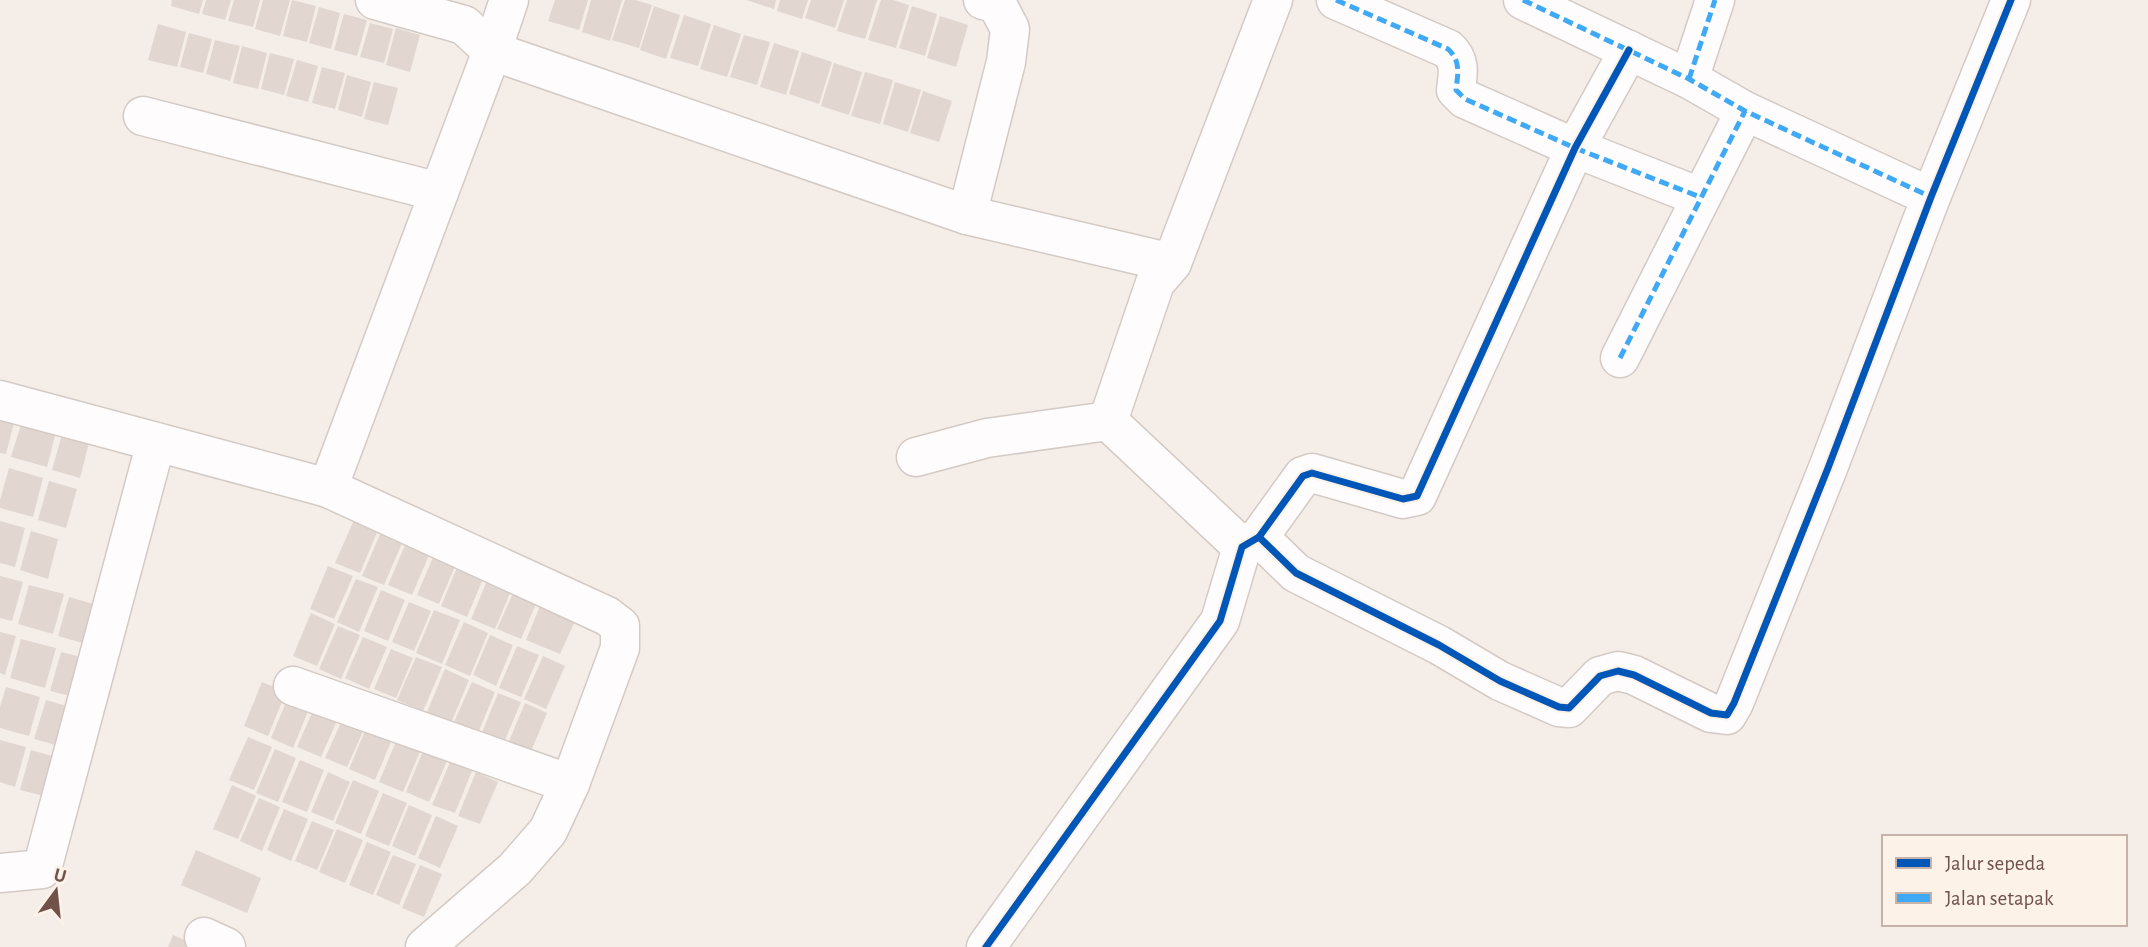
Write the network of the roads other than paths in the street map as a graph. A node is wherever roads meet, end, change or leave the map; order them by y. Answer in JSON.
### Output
{"nodes":[{"id":1,"x":375,"y":0,"type":"edge"},
{"id":2,"x":509,"y":0,"type":"edge"},
{"id":3,"x":1273,"y":0,"type":"edge"},
{"id":4,"x":1336,"y":0,"type":"edge"},
{"id":5,"x":1523,"y":0,"type":"edge"},
{"id":6,"x":1715,"y":0,"type":"edge"},
{"id":7,"x":2011,"y":0,"type":"edge"},
{"id":8,"x":993,"y":1,"type":"edge"},
{"id":9,"x":1629,"y":50,"type":"junction"},
{"id":10,"x":492,"y":51,"type":"junction"},
{"id":11,"x":1689,"y":79,"type":"junction"},
{"id":12,"x":1745,"y":111,"type":"junction"},
{"id":13,"x":144,"y":116,"type":"dead end"},
{"id":14,"x":1575,"y":148,"type":"junction"},
{"id":15,"x":439,"y":192,"type":"junction"},
{"id":16,"x":1700,"y":197,"type":"junction"},
{"id":17,"x":1930,"y":197,"type":"junction"},
{"id":18,"x":967,"y":215,"type":"junction"},
{"id":19,"x":1171,"y":264,"type":"junction"},
{"id":20,"x":1620,"y":358,"type":"dead end"},
{"id":21,"x":0,"y":400,"type":"edge"},
{"id":22,"x":1108,"y":421,"type":"junction"},
{"id":23,"x":156,"y":442,"type":"junction"},
{"id":24,"x":916,"y":457,"type":"dead end"},
{"id":25,"x":328,"y":488,"type":"junction"},
{"id":26,"x":1251,"y":542,"type":"junction"},
{"id":27,"x":293,"y":685,"type":"dead end"},
{"id":28,"x":570,"y":784,"type":"junction"},
{"id":29,"x":0,"y":873,"type":"edge"},
{"id":30,"x":425,"y":947,"type":"edge"},
{"id":31,"x":986,"y":947,"type":"edge"}],
"edges":[{"from":1,"to":10,"type":"street"},
{"from":2,"to":10,"type":"street"},
{"from":3,"to":19,"type":"street"},
{"from":4,"to":14,"type":"street"},
{"from":5,"to":9,"type":"street"},
{"from":6,"to":11,"type":"street"},
{"from":7,"to":17,"type":"street"},
{"from":8,"to":18,"type":"street"},
{"from":9,"to":11,"type":"street"},
{"from":9,"to":14,"type":"street"},
{"from":10,"to":15,"type":"street"},
{"from":10,"to":18,"type":"street"},
{"from":11,"to":12,"type":"street"},
{"from":12,"to":16,"type":"street"},
{"from":12,"to":17,"type":"street"},
{"from":13,"to":15,"type":"street"},
{"from":14,"to":16,"type":"street"},
{"from":14,"to":26,"type":"street"},
{"from":15,"to":25,"type":"street"},
{"from":16,"to":20,"type":"street"},
{"from":17,"to":26,"type":"street"},
{"from":18,"to":19,"type":"street"},
{"from":19,"to":22,"type":"street"},
{"from":21,"to":23,"type":"street"},
{"from":22,"to":24,"type":"street"},
{"from":22,"to":26,"type":"street"},
{"from":23,"to":25,"type":"street"},
{"from":23,"to":29,"type":"street"},
{"from":25,"to":28,"type":"street"},
{"from":26,"to":31,"type":"street"},
{"from":27,"to":28,"type":"street"},
{"from":28,"to":30,"type":"street"}]}
